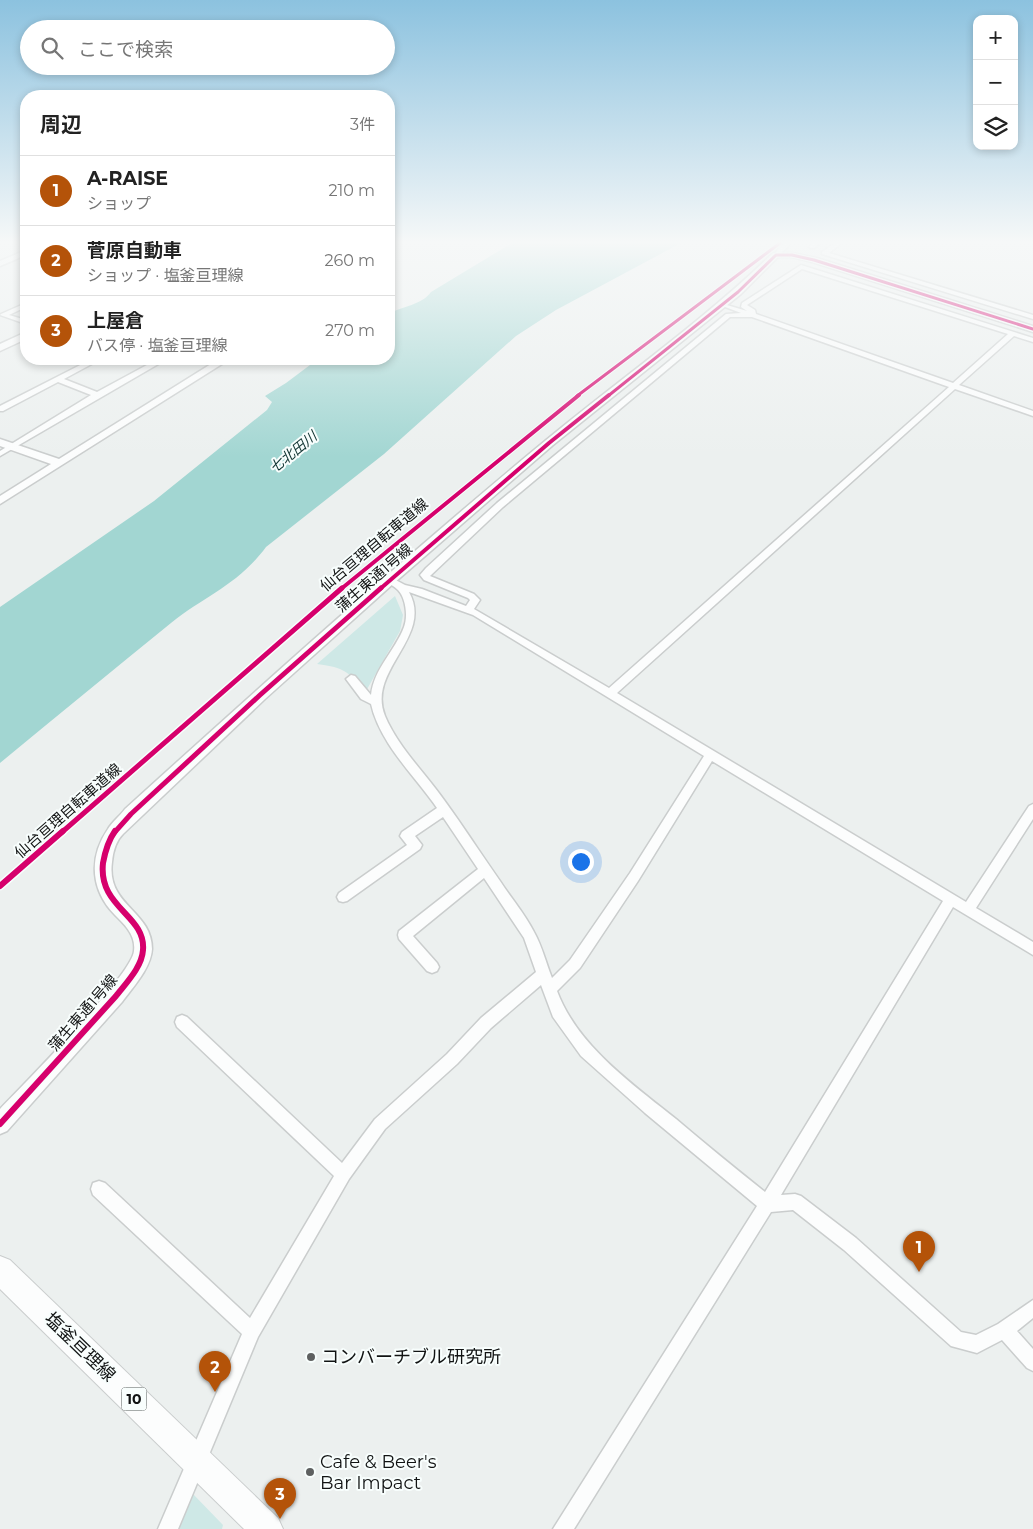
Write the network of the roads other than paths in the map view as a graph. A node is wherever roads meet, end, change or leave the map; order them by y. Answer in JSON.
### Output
{"nodes":[{"id":1,"x":709,"y":314,"type":"edge"},
{"id":2,"x":953,"y":314,"type":"edge"},
{"id":3,"x":987,"y":314,"type":"edge"},
{"id":4,"x":1,"y":315,"type":"edge"},
{"id":5,"x":753,"y":315,"type":"joint"},
{"id":6,"x":20,"y":320,"type":"edge"},
{"id":7,"x":1033,"y":329,"type":"edge"},
{"id":8,"x":1013,"y":333,"type":"junction"},
{"id":9,"x":20,"y":339,"type":"edge"},
{"id":10,"x":1033,"y":340,"type":"edge"},
{"id":11,"x":0,"y":348,"type":"edge"},
{"id":12,"x":85,"y":365,"type":"edge"},
{"id":13,"x":152,"y":365,"type":"edge"},
{"id":14,"x":215,"y":365,"type":"edge"},
{"id":15,"x":58,"y":379,"type":"junction"},
{"id":16,"x":954,"y":386,"type":"junction"},
{"id":17,"x":97,"y":395,"type":"junction"},
{"id":18,"x":0,"y":409,"type":"edge"},
{"id":19,"x":1033,"y":414,"type":"edge"},
{"id":20,"x":0,"y":442,"type":"edge"},
{"id":21,"x":13,"y":445,"type":"junction"},
{"id":22,"x":0,"y":454,"type":"edge"},
{"id":23,"x":59,"y":463,"type":"junction"},
{"id":24,"x":0,"y":501,"type":"edge"},
{"id":25,"x":390,"y":580,"type":"junction"},
{"id":26,"x":402,"y":588,"type":"junction"},
{"id":27,"x":468,"y":610,"type":"junction"},
{"id":28,"x":351,"y":679,"type":"dead end"},
{"id":29,"x":610,"y":694,"type":"junction"},
{"id":30,"x":376,"y":702,"type":"junction"},
{"id":31,"x":710,"y":755,"type":"junction"},
{"id":32,"x":1033,"y":809,"type":"edge"},
{"id":33,"x":444,"y":810,"type":"junction"},
{"id":34,"x":486,"y":870,"type":"junction"},
{"id":35,"x":343,"y":897,"type":"dead end"},
{"id":36,"x":950,"y":900,"type":"junction"},
{"id":37,"x":968,"y":910,"type":"junction"},
{"id":38,"x":1033,"y":949,"type":"edge"},
{"id":39,"x":432,"y":967,"type":"dead end"},
{"id":40,"x":546,"y":983,"type":"junction"},
{"id":41,"x":182,"y":1022,"type":"dead end"},
{"id":42,"x":0,"y":1124,"type":"edge"},
{"id":43,"x":344,"y":1174,"type":"junction"},
{"id":44,"x":99,"y":1189,"type":"dead end"},
{"id":45,"x":768,"y":1204,"type":"junction"},
{"id":46,"x":0,"y":1270,"type":"edge"},
{"id":47,"x":1033,"y":1308,"type":"edge"},
{"id":48,"x":1004,"y":1330,"type":"junction"},
{"id":49,"x":252,"y":1331,"type":"junction"},
{"id":50,"x":1033,"y":1362,"type":"edge"},
{"id":51,"x":198,"y":1461,"type":"junction"},
{"id":52,"x":168,"y":1529,"type":"edge"},
{"id":53,"x":267,"y":1529,"type":"edge"},
{"id":54,"x":563,"y":1529,"type":"edge"}],
"edges":[{"from":1,"to":25,"type":"street","name":"蒲生東通1号線"},
{"from":2,"to":8,"type":"street"},
{"from":3,"to":7,"type":"street"},
{"from":4,"to":6,"type":"street"},
{"from":5,"to":16,"type":"street"},
{"from":5,"to":27,"type":"street"},
{"from":8,"to":10,"type":"street"},
{"from":8,"to":16,"type":"street"},
{"from":9,"to":11,"type":"main road"},
{"from":12,"to":15,"type":"street"},
{"from":13,"to":17,"type":"street"},
{"from":14,"to":23,"type":"street"},
{"from":15,"to":17,"type":"street"},
{"from":15,"to":18,"type":"street"},
{"from":16,"to":19,"type":"street"},
{"from":16,"to":29,"type":"street"},
{"from":17,"to":21,"type":"street"},
{"from":20,"to":21,"type":"street"},
{"from":21,"to":22,"type":"street"},
{"from":21,"to":23,"type":"street"},
{"from":23,"to":24,"type":"street"},
{"from":25,"to":26,"type":"street"},
{"from":25,"to":42,"type":"street","name":"蒲生東通1号線"},
{"from":26,"to":27,"type":"street"},
{"from":26,"to":30,"type":"street"},
{"from":27,"to":29,"type":"street"},
{"from":28,"to":30,"type":"street"},
{"from":29,"to":31,"type":"street"},
{"from":30,"to":33,"type":"street"},
{"from":31,"to":36,"type":"street"},
{"from":31,"to":40,"type":"street"},
{"from":32,"to":37,"type":"street"},
{"from":33,"to":34,"type":"street"},
{"from":33,"to":35,"type":"street"},
{"from":34,"to":39,"type":"street"},
{"from":34,"to":40,"type":"street"},
{"from":36,"to":37,"type":"street"},
{"from":36,"to":45,"type":"street"},
{"from":37,"to":38,"type":"street"},
{"from":40,"to":43,"type":"street"},
{"from":40,"to":45,"type":"street"},
{"from":41,"to":43,"type":"street"},
{"from":43,"to":49,"type":"street"},
{"from":44,"to":49,"type":"street"},
{"from":45,"to":48,"type":"street"},
{"from":45,"to":54,"type":"street"},
{"from":46,"to":51,"type":"main road","name":"塩釜亘理線","number":"10"},
{"from":47,"to":48,"type":"street"},
{"from":48,"to":50,"type":"street"},
{"from":49,"to":51,"type":"street"},
{"from":51,"to":52,"type":"street"},
{"from":51,"to":53,"type":"main road","name":"塩釜亘理線","number":"10"}]}
